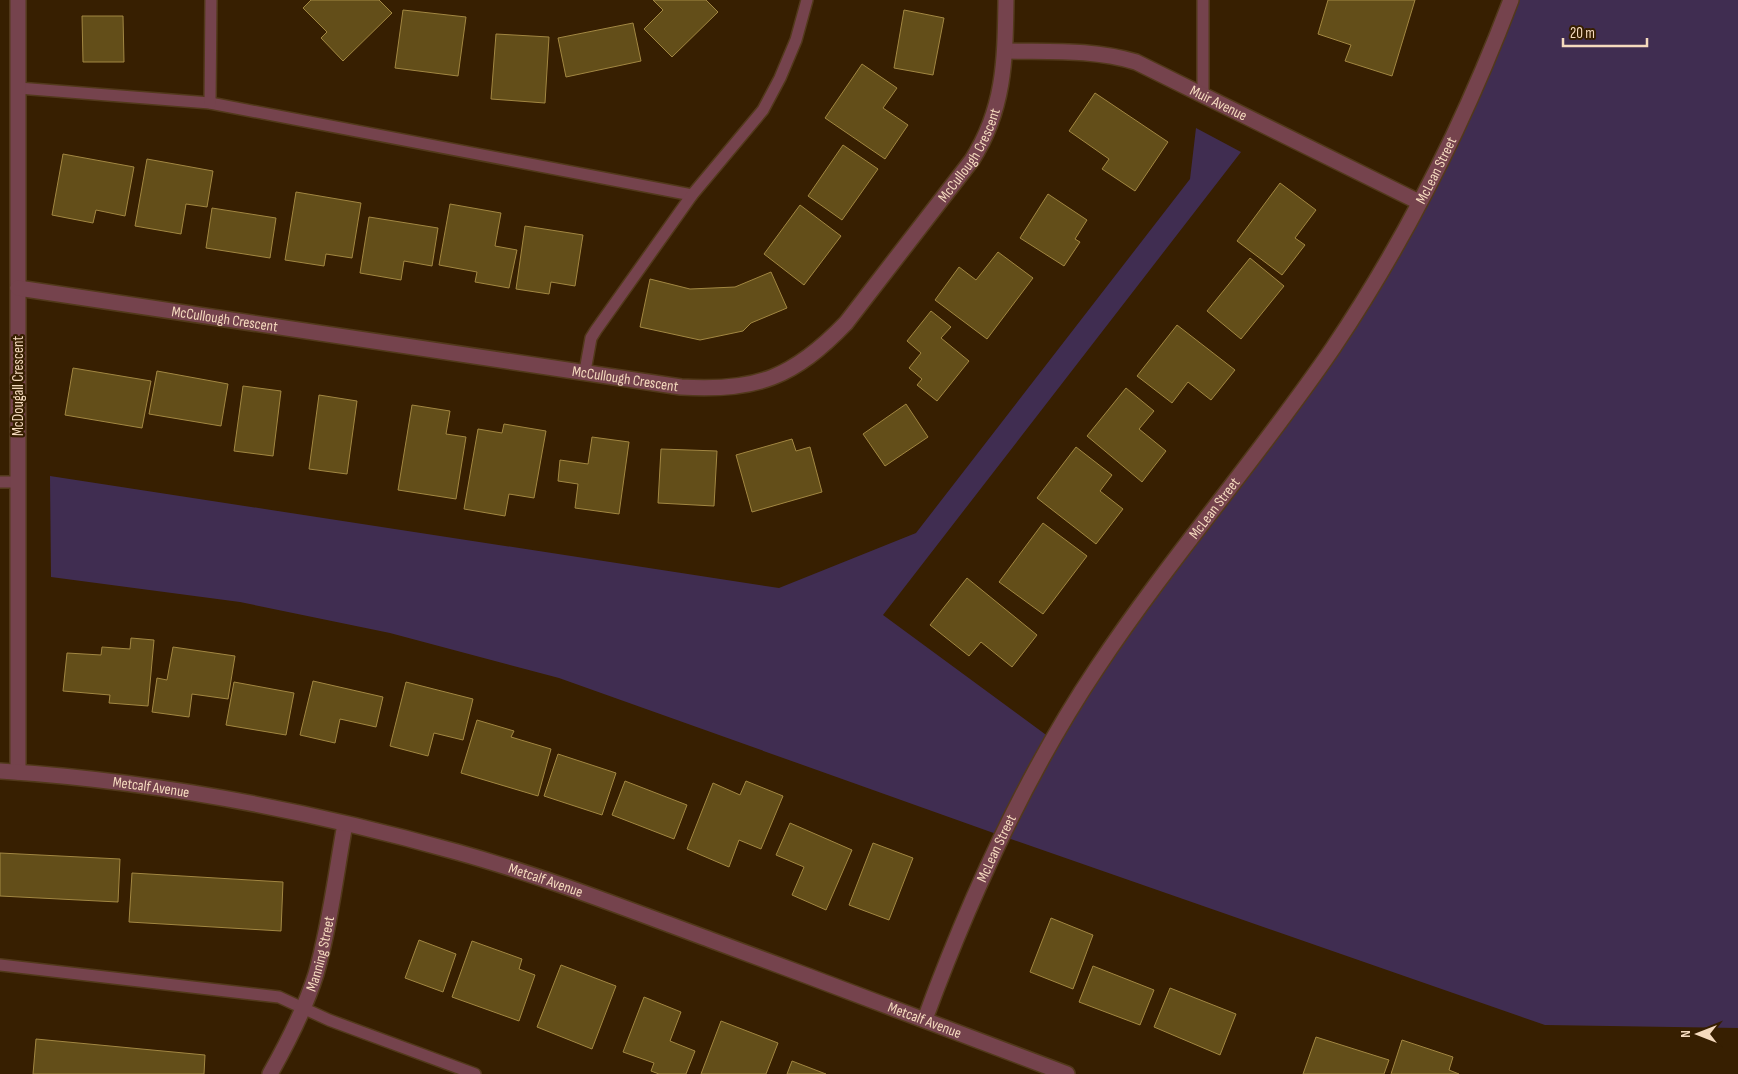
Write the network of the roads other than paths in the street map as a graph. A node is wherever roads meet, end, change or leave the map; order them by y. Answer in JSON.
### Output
{"nodes":[{"id":1,"x":18,"y":0,"type":"edge"},
{"id":2,"x":211,"y":0,"type":"edge"},
{"id":3,"x":808,"y":0,"type":"edge"},
{"id":4,"x":1006,"y":0,"type":"edge"},
{"id":5,"x":1203,"y":0,"type":"edge"},
{"id":6,"x":1510,"y":0,"type":"edge"},
{"id":7,"x":1005,"y":51,"type":"junction"},
{"id":8,"x":18,"y":88,"type":"junction"},
{"id":9,"x":1202,"y":94,"type":"junction"},
{"id":10,"x":210,"y":103,"type":"junction"},
{"id":11,"x":692,"y":195,"type":"junction"},
{"id":12,"x":1419,"y":202,"type":"junction"},
{"id":13,"x":18,"y":288,"type":"junction"},
{"id":14,"x":586,"y":371,"type":"junction"},
{"id":15,"x":0,"y":482,"type":"edge"},
{"id":16,"x":18,"y":482,"type":"junction"},
{"id":17,"x":0,"y":771,"type":"edge"},
{"id":18,"x":18,"y":772,"type":"junction"},
{"id":19,"x":345,"y":824,"type":"junction"},
{"id":20,"x":0,"y":966,"type":"edge"},
{"id":21,"x":303,"y":1007,"type":"junction"},
{"id":22,"x":925,"y":1020,"type":"junction"},
{"id":23,"x":270,"y":1074,"type":"edge"},
{"id":24,"x":474,"y":1074,"type":"edge"},
{"id":25,"x":1068,"y":1074,"type":"edge"}],
"edges":[{"from":1,"to":8,"type":"street","name":"McDougall Crescent"},
{"from":2,"to":10,"type":"lane"},
{"from":3,"to":11,"type":"lane"},
{"from":4,"to":7,"type":"street","name":"McCullough Crescent"},
{"from":5,"to":9,"type":"lane"},
{"from":6,"to":12,"type":"street","name":"McLean Street"},
{"from":7,"to":9,"type":"street","name":"Muir Avenue"},
{"from":7,"to":14,"type":"street","name":"McCullough Crescent"},
{"from":8,"to":10,"type":"lane"},
{"from":8,"to":13,"type":"street","name":"McDougall Crescent"},
{"from":9,"to":12,"type":"street","name":"Muir Avenue"},
{"from":10,"to":11,"type":"lane"},
{"from":11,"to":14,"type":"lane"},
{"from":12,"to":22,"type":"street","name":"McLean Street"},
{"from":13,"to":14,"type":"street","name":"McCullough Crescent"},
{"from":13,"to":16,"type":"street","name":"McDougall Crescent"},
{"from":15,"to":16,"type":"lane"},
{"from":16,"to":18,"type":"street","name":"McDougall Crescent"},
{"from":17,"to":18,"type":"street","name":"Metcalf Avenue"},
{"from":18,"to":19,"type":"street","name":"Metcalf Avenue"},
{"from":19,"to":21,"type":"street","name":"Manning Street"},
{"from":19,"to":22,"type":"street","name":"Metcalf Avenue"},
{"from":20,"to":21,"type":"lane"},
{"from":21,"to":23,"type":"street","name":"Manning Street"},
{"from":21,"to":24,"type":"lane"},
{"from":22,"to":25,"type":"street","name":"Metcalf Avenue"}]}
